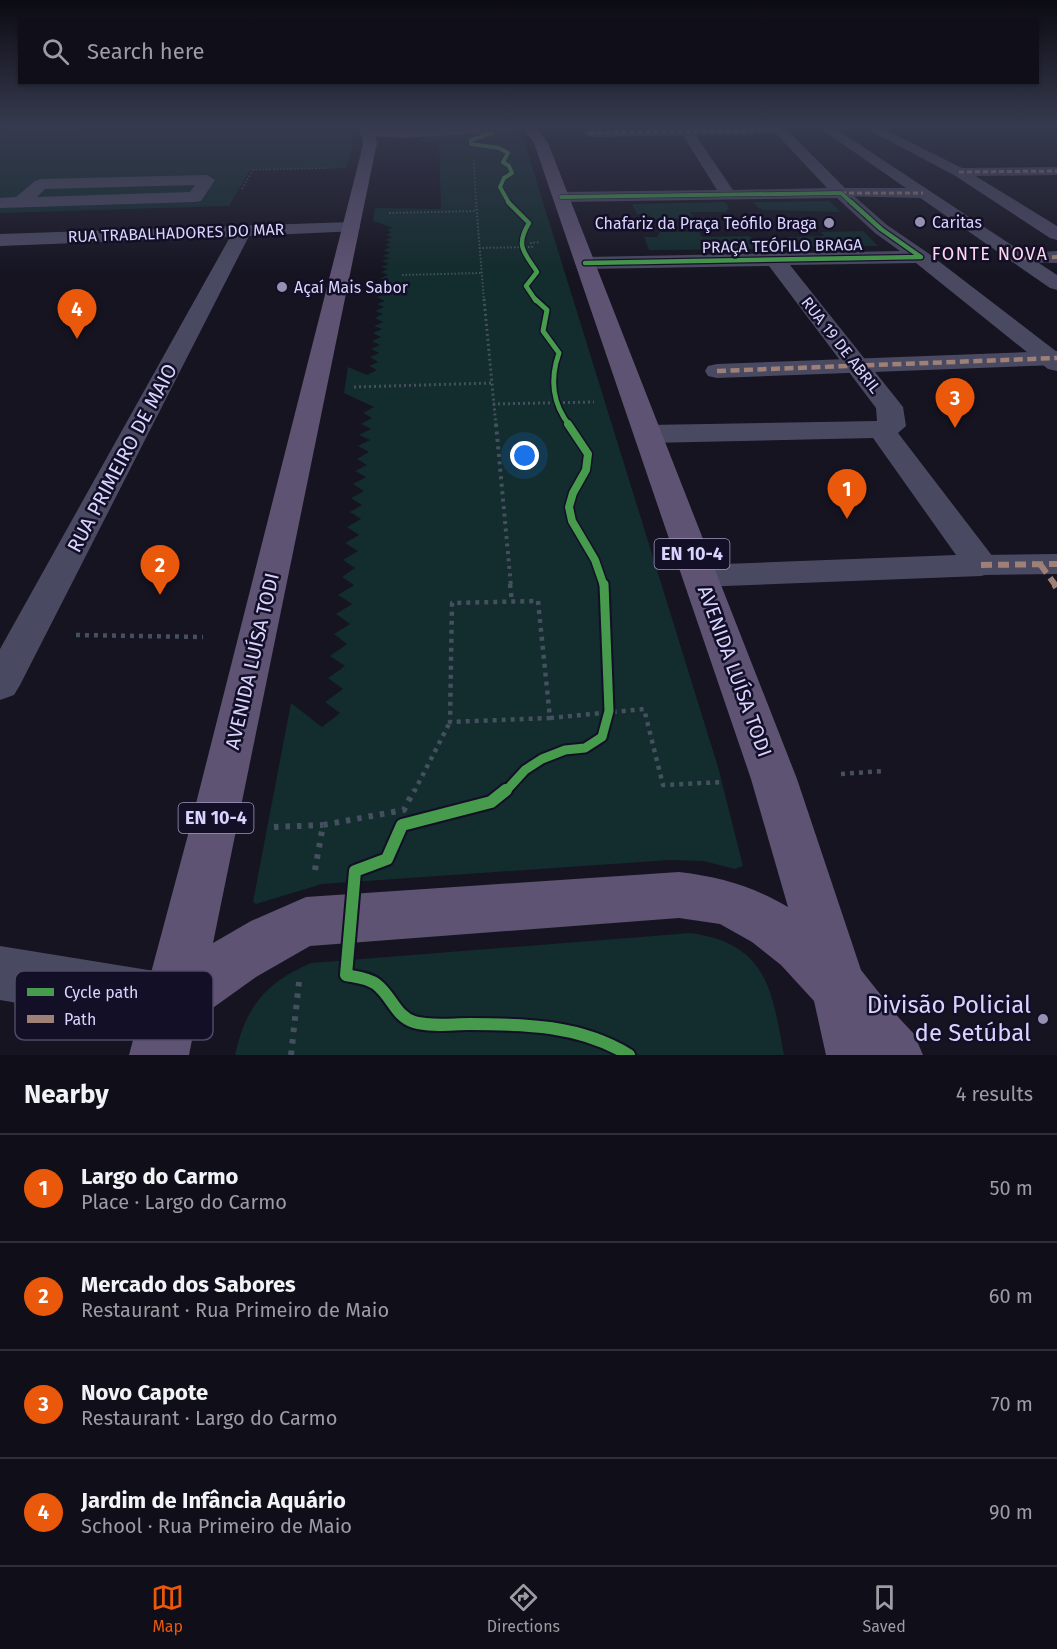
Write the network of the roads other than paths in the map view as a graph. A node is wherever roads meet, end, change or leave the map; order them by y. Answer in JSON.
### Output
{"nodes":[{"id":1,"x":365,"y":176,"type":"edge"},
{"id":2,"x":553,"y":176,"type":"edge"},
{"id":3,"x":717,"y":176,"type":"edge"},
{"id":4,"x":825,"y":176,"type":"edge"},
{"id":5,"x":898,"y":176,"type":"edge"},
{"id":6,"x":966,"y":176,"type":"edge"},
{"id":7,"x":841,"y":193,"type":"junction"},
{"id":8,"x":923,"y":193,"type":"junction"},
{"id":9,"x":728,"y":194,"type":"junction"},
{"id":10,"x":561,"y":197,"type":"junction"},
{"id":11,"x":21,"y":202,"type":"junction"},
{"id":12,"x":0,"y":203,"type":"edge"},
{"id":13,"x":369,"y":220,"type":"junction"},
{"id":14,"x":243,"y":231,"type":"junction"},
{"id":15,"x":1057,"y":234,"type":"edge"},
{"id":16,"x":0,"y":240,"type":"edge"},
{"id":17,"x":921,"y":256,"type":"junction"},
{"id":18,"x":1057,"y":257,"type":"edge"},
{"id":19,"x":1019,"y":258,"type":"junction"},
{"id":20,"x":775,"y":260,"type":"junction"},
{"id":21,"x":585,"y":263,"type":"junction"},
{"id":22,"x":1057,"y":284,"type":"edge"},
{"id":23,"x":1055,"y":360,"type":"edge"},
{"id":24,"x":857,"y":365,"type":"junction"},
{"id":25,"x":717,"y":371,"type":"dead end"},
{"id":26,"x":881,"y":429,"type":"junction"},
{"id":27,"x":648,"y":434,"type":"junction"},
{"id":28,"x":981,"y":565,"type":"junction"},
{"id":29,"x":1052,"y":572,"type":"edge"},
{"id":30,"x":700,"y":576,"type":"junction"},
{"id":31,"x":0,"y":685,"type":"edge"},
{"id":32,"x":181,"y":971,"type":"edge"},
{"id":33,"x":213,"y":972,"type":"edge"},
{"id":34,"x":0,"y":973,"type":"edge"},
{"id":35,"x":15,"y":976,"type":"edge"},
{"id":36,"x":839,"y":987,"type":"junction"},
{"id":37,"x":163,"y":1040,"type":"edge"},
{"id":38,"x":159,"y":1055,"type":"edge"},
{"id":39,"x":856,"y":1055,"type":"edge"},
{"id":40,"x":893,"y":1055,"type":"edge"}],
"edges":[{"from":1,"to":13,"type":"main road","name":"AVENIDA LUÍSA TODI","number":"EN 10-4"},
{"from":2,"to":10,"type":"main road","name":"AVENIDA LUÍSA TODI","number":"EN 10-4"},
{"from":3,"to":9,"type":"street"},
{"from":4,"to":7,"type":"street","name":"PRAÇA TEÓFILO BRAGA"},
{"from":5,"to":8,"type":"street"},
{"from":6,"to":15,"type":"street"},
{"from":7,"to":8,"type":"street"},
{"from":7,"to":9,"type":"street"},
{"from":7,"to":17,"type":"street","name":"PRAÇA TEÓFILO BRAGA"},
{"from":8,"to":19,"type":"street"},
{"from":9,"to":10,"type":"street"},
{"from":10,"to":21,"type":"main road","name":"AVENIDA LUÍSA TODI","number":"EN 10-4"},
{"from":11,"to":11,"type":"street"},
{"from":11,"to":12,"type":"street"},
{"from":13,"to":14,"type":"street","name":"RUA TRABALHADORES DO MAR"},
{"from":13,"to":32,"type":"main road","name":"AVENIDA LUÍSA TODI","number":"EN 10-4"},
{"from":14,"to":16,"type":"street","name":"RUA TRABALHADORES DO MAR"},
{"from":14,"to":31,"type":"street","name":"RUA PRIMEIRO DE MAIO"},
{"from":17,"to":20,"type":"street","name":"PRAÇA TEÓFILO BRAGA"},
{"from":17,"to":23,"type":"street"},
{"from":18,"to":19,"type":"street"},
{"from":19,"to":22,"type":"street"},
{"from":20,"to":21,"type":"street","name":"PRAÇA TEÓFILO BRAGA"},
{"from":20,"to":24,"type":"street","name":"RUA 19 DE ABRIL"},
{"from":21,"to":27,"type":"main road","name":"AVENIDA LUÍSA TODI","number":"EN 10-4"},
{"from":23,"to":24,"type":"street"},
{"from":24,"to":25,"type":"street"},
{"from":24,"to":26,"type":"street","name":"RUA 19 DE ABRIL"},
{"from":26,"to":27,"type":"street"},
{"from":26,"to":28,"type":"street"},
{"from":27,"to":30,"type":"main road","name":"AVENIDA LUÍSA TODI","number":"EN 10-4"},
{"from":28,"to":29,"type":"street"},
{"from":28,"to":30,"type":"street"},
{"from":30,"to":36,"type":"main road","name":"AVENIDA LUÍSA TODI","number":"EN 10-4"},
{"from":33,"to":36,"type":"main road"},
{"from":34,"to":35,"type":"street"},
{"from":36,"to":39,"type":"main road","name":"AVENIDA LUÍSA TODI","number":"EN 10-4"},
{"from":36,"to":40,"type":"main road"},
{"from":37,"to":38,"type":"main road","name":"AVENIDA LUÍSA TODI","number":"EN 10-4"}]}
